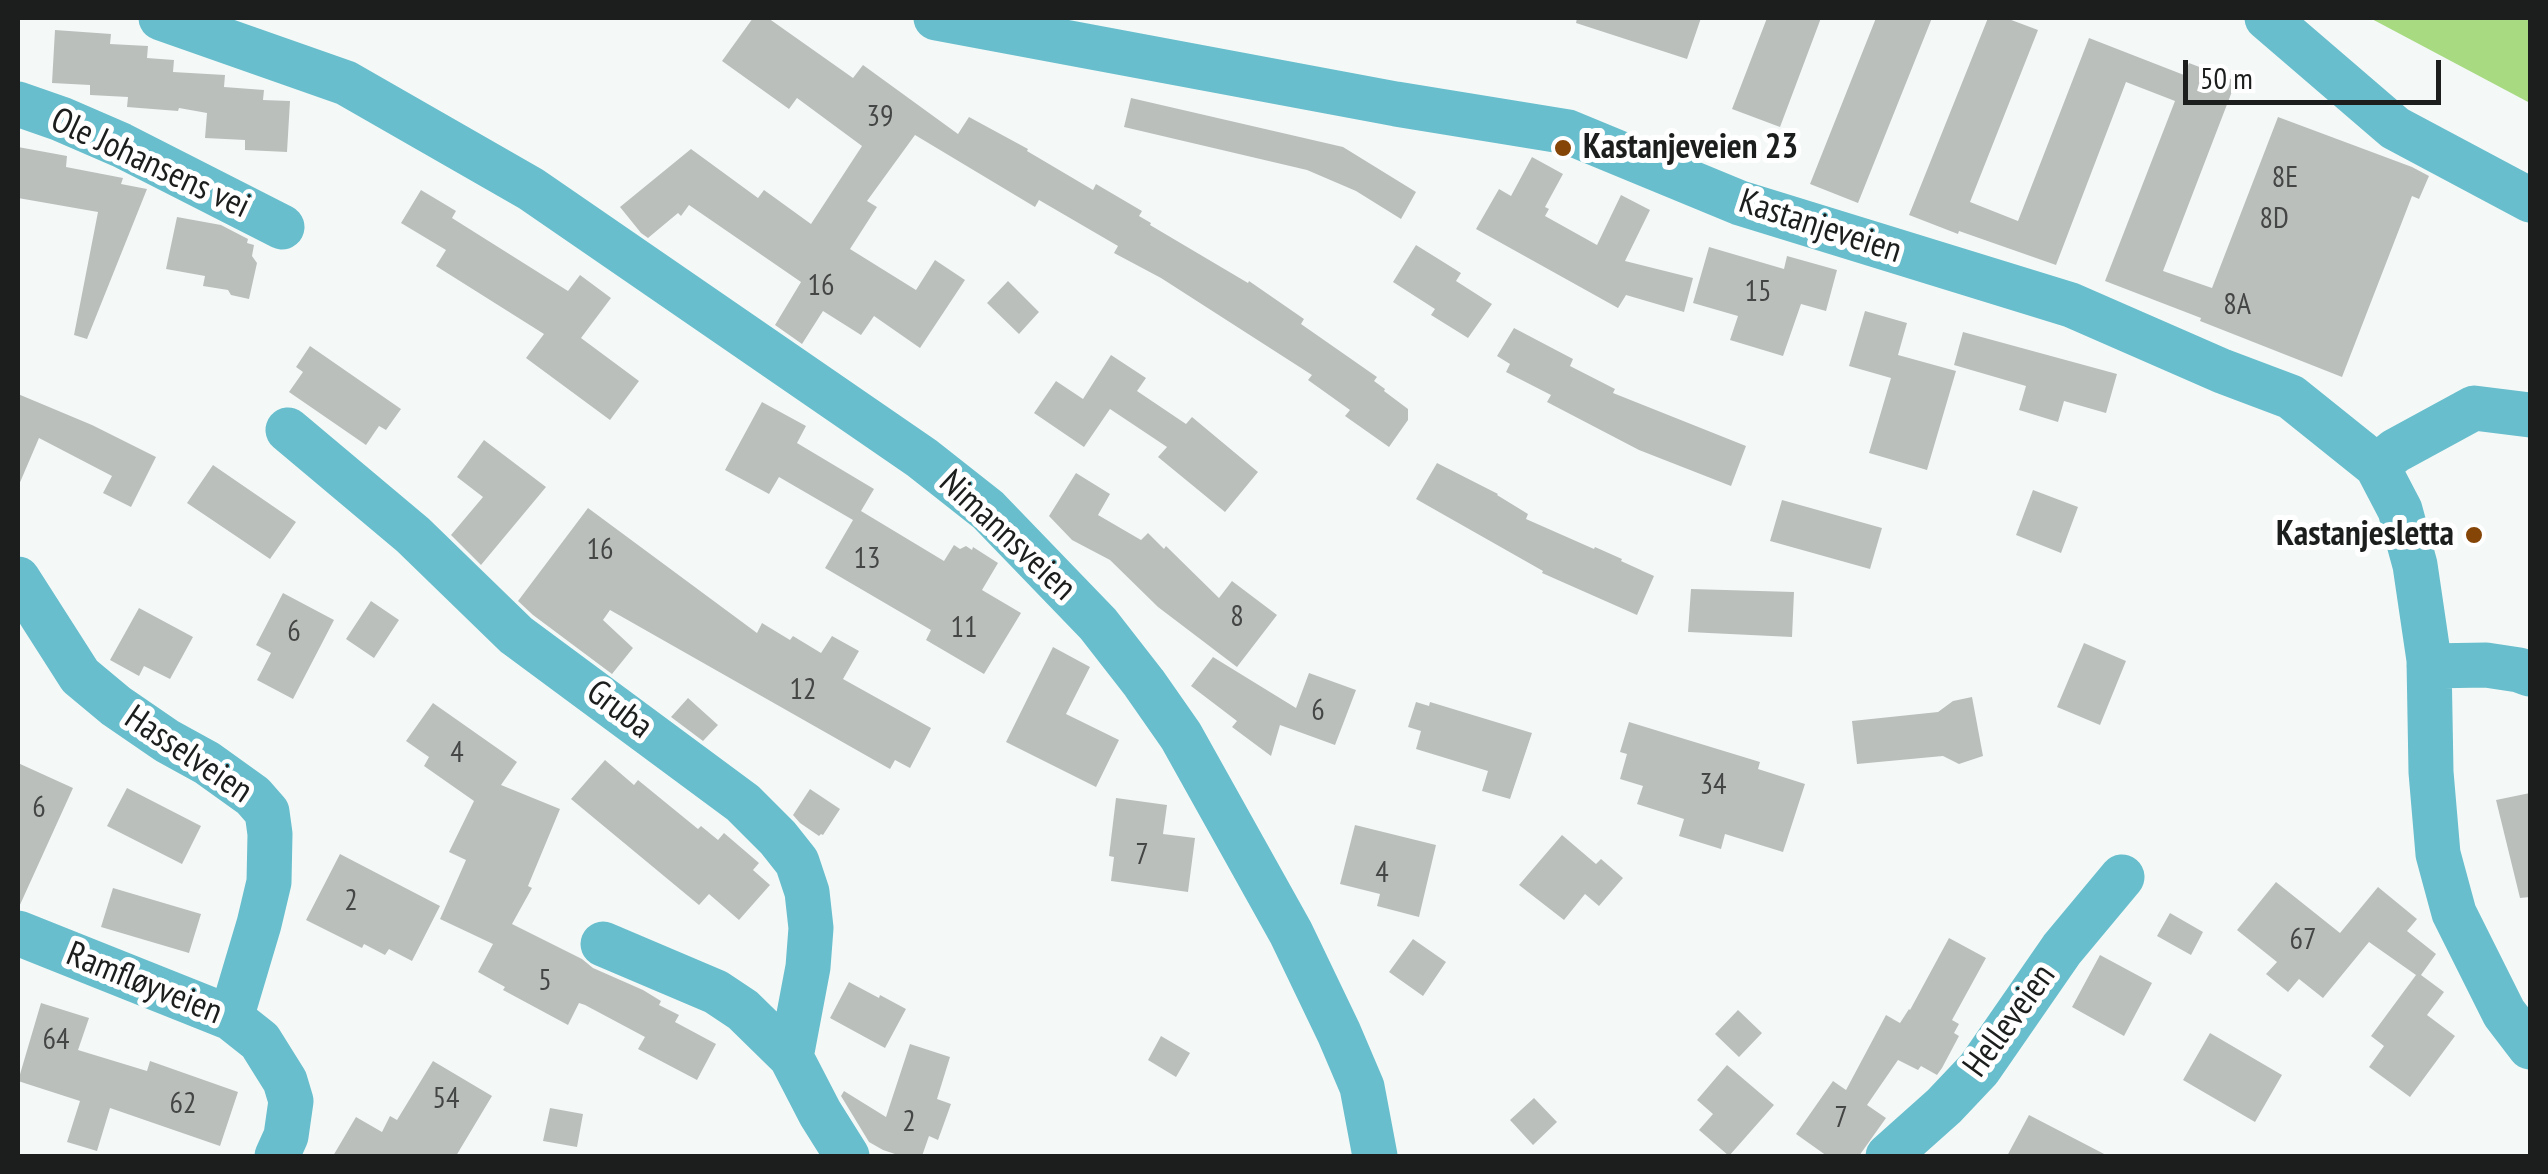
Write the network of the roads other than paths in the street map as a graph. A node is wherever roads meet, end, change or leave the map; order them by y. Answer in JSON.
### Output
{"nodes":[{"id":1,"x":161,"y":18,"type":"edge"},
{"id":2,"x":936,"y":18,"type":"edge"},
{"id":3,"x":2266,"y":18,"type":"edge"},
{"id":4,"x":18,"y":104,"type":"edge"},
{"id":5,"x":2530,"y":200,"type":"edge"},
{"id":6,"x":282,"y":227,"type":"dead end"},
{"id":7,"x":2530,"y":414,"type":"edge"},
{"id":8,"x":288,"y":430,"type":"dead end"},
{"id":9,"x":2377,"y":466,"type":"junction"},
{"id":10,"x":18,"y":579,"type":"edge"},
{"id":11,"x":2429,"y":666,"type":"junction"},
{"id":12,"x":2530,"y":674,"type":"edge"},
{"id":13,"x":2122,"y":877,"type":"dead end"},
{"id":14,"x":18,"y":933,"type":"edge"},
{"id":15,"x":603,"y":944,"type":"dead end"},
{"id":16,"x":231,"y":1018,"type":"junction"},
{"id":17,"x":2530,"y":1047,"type":"edge"},
{"id":18,"x":791,"y":1057,"type":"junction"},
{"id":19,"x":277,"y":1156,"type":"edge"},
{"id":20,"x":847,"y":1156,"type":"edge"},
{"id":21,"x":1375,"y":1156,"type":"edge"},
{"id":22,"x":1888,"y":1156,"type":"edge"}],
"edges":[{"from":1,"to":21,"type":"street","name":"Nimannsveien"},
{"from":2,"to":9,"type":"street","name":"Kastanjeveien"},
{"from":3,"to":5,"type":"street"},
{"from":4,"to":6,"type":"street","name":"Ole Johansens vei"},
{"from":7,"to":9,"type":"street"},
{"from":8,"to":18,"type":"street","name":"Gruba"},
{"from":9,"to":11,"type":"street"},
{"from":10,"to":16,"type":"street","name":"Hasselveien"},
{"from":11,"to":12,"type":"street"},
{"from":11,"to":17,"type":"street"},
{"from":13,"to":22,"type":"street","name":"Helleveien"},
{"from":14,"to":16,"type":"street","name":"Ramfløyveien"},
{"from":15,"to":18,"type":"street"},
{"from":16,"to":19,"type":"street","name":"Ramfløyveien"},
{"from":18,"to":20,"type":"street"}]}
